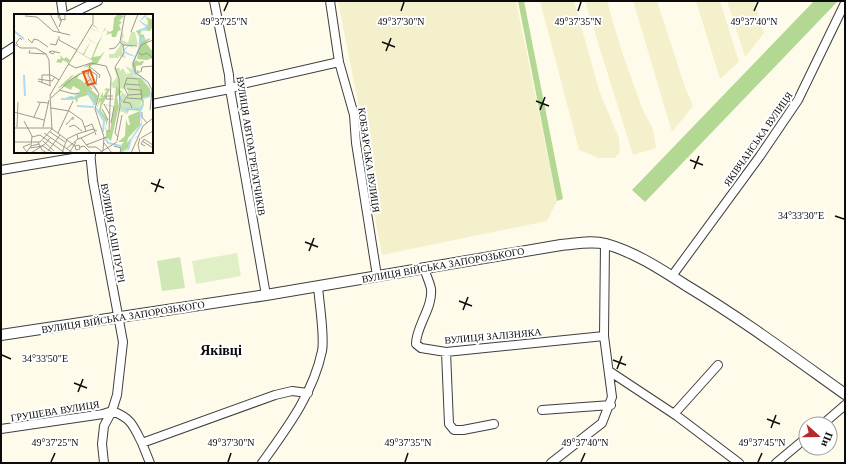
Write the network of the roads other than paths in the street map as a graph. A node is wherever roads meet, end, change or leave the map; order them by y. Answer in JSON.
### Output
{"nodes":[{"id":1,"x":61,"y":1,"type":"edge"},
{"id":2,"x":98,"y":1,"type":"edge"},
{"id":3,"x":214,"y":1,"type":"edge"},
{"id":4,"x":330,"y":1,"type":"edge"},
{"id":5,"x":845,"y":3,"type":"edge"},
{"id":6,"x":63,"y":14,"type":"edge"},
{"id":7,"x":71,"y":14,"type":"edge"},
{"id":8,"x":14,"y":47,"type":"edge"},
{"id":9,"x":1,"y":55,"type":"edge"},
{"id":10,"x":339,"y":62,"type":"junction"},
{"id":11,"x":230,"y":89,"type":"junction"},
{"id":12,"x":153,"y":104,"type":"edge"},
{"id":13,"x":91,"y":154,"type":"edge"},
{"id":14,"x":1,"y":170,"type":"edge"},
{"id":15,"x":605,"y":244,"type":"junction"},
{"id":16,"x":424,"y":268,"type":"junction"},
{"id":17,"x":377,"y":276,"type":"junction"},
{"id":18,"x":672,"y":276,"type":"junction"},
{"id":19,"x":318,"y":286,"type":"junction"},
{"id":20,"x":266,"y":295,"type":"junction"},
{"id":21,"x":118,"y":318,"type":"junction"},
{"id":22,"x":1,"y":335,"type":"edge"},
{"id":23,"x":604,"y":336,"type":"junction"},
{"id":24,"x":446,"y":352,"type":"junction"},
{"id":25,"x":718,"y":365,"type":"dead end"},
{"id":26,"x":609,"y":371,"type":"junction"},
{"id":27,"x":308,"y":393,"type":"junction"},
{"id":28,"x":845,"y":394,"type":"edge"},
{"id":29,"x":611,"y":405,"type":"junction"},
{"id":30,"x":845,"y":405,"type":"edge"},
{"id":31,"x":542,"y":410,"type":"dead end"},
{"id":32,"x":112,"y":411,"type":"junction"},
{"id":33,"x":674,"y":414,"type":"junction"},
{"id":34,"x":832,"y":416,"type":"edge"},
{"id":35,"x":494,"y":424,"type":"dead end"},
{"id":36,"x":1,"y":429,"type":"edge"},
{"id":37,"x":142,"y":443,"type":"junction"},
{"id":38,"x":798,"y":445,"type":"edge"},
{"id":39,"x":104,"y":463,"type":"edge"},
{"id":40,"x":150,"y":463,"type":"edge"},
{"id":41,"x":262,"y":463,"type":"edge"},
{"id":42,"x":551,"y":463,"type":"edge"},
{"id":43,"x":739,"y":463,"type":"edge"},
{"id":44,"x":776,"y":463,"type":"edge"}],
"edges":[{"from":1,"to":6,"type":"street"},
{"from":2,"to":7,"type":"street"},
{"from":3,"to":11,"type":"street","name":"ВУЛИЦЯ АВТОАГРЕГАТЧИКІВ"},
{"from":4,"to":10,"type":"street","name":"КОБЗАРСЬКА ВУЛИЦЯ"},
{"from":5,"to":18,"type":"street","name":"ЯКІВЧАНСЬКА ВУЛИЦЯ"},
{"from":8,"to":9,"type":"street"},
{"from":10,"to":11,"type":"street"},
{"from":10,"to":17,"type":"street","name":"КОБЗАРСЬКА ВУЛИЦЯ"},
{"from":11,"to":12,"type":"street"},
{"from":11,"to":20,"type":"street","name":"ВУЛИЦЯ АВТОАГРЕГАТЧИКІВ"},
{"from":13,"to":14,"type":"street"},
{"from":13,"to":21,"type":"street","name":"ВУЛИЦЯ САШІ ПУТРІ"},
{"from":15,"to":16,"type":"street","name":"ВУЛИЦЯ ВІЙСЬКА ЗАПОРОЗЬКОГО"},
{"from":15,"to":18,"type":"street","name":"ВУЛИЦЯ ВІЙСЬКА ЗАПОРОЗЬКОГО"},
{"from":15,"to":23,"type":"street"},
{"from":16,"to":17,"type":"street","name":"ВУЛИЦЯ ВІЙСЬКА ЗАПОРОЗЬКОГО"},
{"from":16,"to":24,"type":"street","name":"ВУЛИЦЯ ЗАЛІЗНЯКА"},
{"from":17,"to":19,"type":"street","name":"ВУЛИЦЯ ВІЙСЬКА ЗАПОРОЗЬКОГО"},
{"from":18,"to":28,"type":"street","name":"ВУЛИЦЯ ВІЙСЬКА ЗАПОРОЗЬКОГО"},
{"from":19,"to":20,"type":"street","name":"ВУЛИЦЯ ВІЙСЬКА ЗАПОРОЗЬКОГО"},
{"from":19,"to":27,"type":"street"},
{"from":20,"to":21,"type":"street","name":"ВУЛИЦЯ ВІЙСЬКА ЗАПОРОЗЬКОГО"},
{"from":21,"to":22,"type":"street","name":"ВУЛИЦЯ ВІЙСЬКА ЗАПОРОЗЬКОГО"},
{"from":21,"to":32,"type":"street","name":"ВУЛИЦЯ САШІ ПУТРІ"},
{"from":23,"to":24,"type":"street","name":"ВУЛИЦЯ ЗАЛІЗНЯКА"},
{"from":23,"to":26,"type":"street"},
{"from":24,"to":35,"type":"street"},
{"from":25,"to":33,"type":"street"},
{"from":26,"to":29,"type":"street"},
{"from":26,"to":33,"type":"street"},
{"from":27,"to":37,"type":"street"},
{"from":27,"to":41,"type":"street"},
{"from":29,"to":31,"type":"street"},
{"from":29,"to":42,"type":"street"},
{"from":30,"to":34,"type":"street"},
{"from":32,"to":36,"type":"street","name":"ГРУШЕВА ВУЛИЦЯ"},
{"from":32,"to":37,"type":"street"},
{"from":32,"to":39,"type":"street","name":"ВУЛИЦЯ САШІ ПУТРІ"},
{"from":33,"to":43,"type":"street"},
{"from":37,"to":40,"type":"street"},
{"from":38,"to":44,"type":"street"}]}
